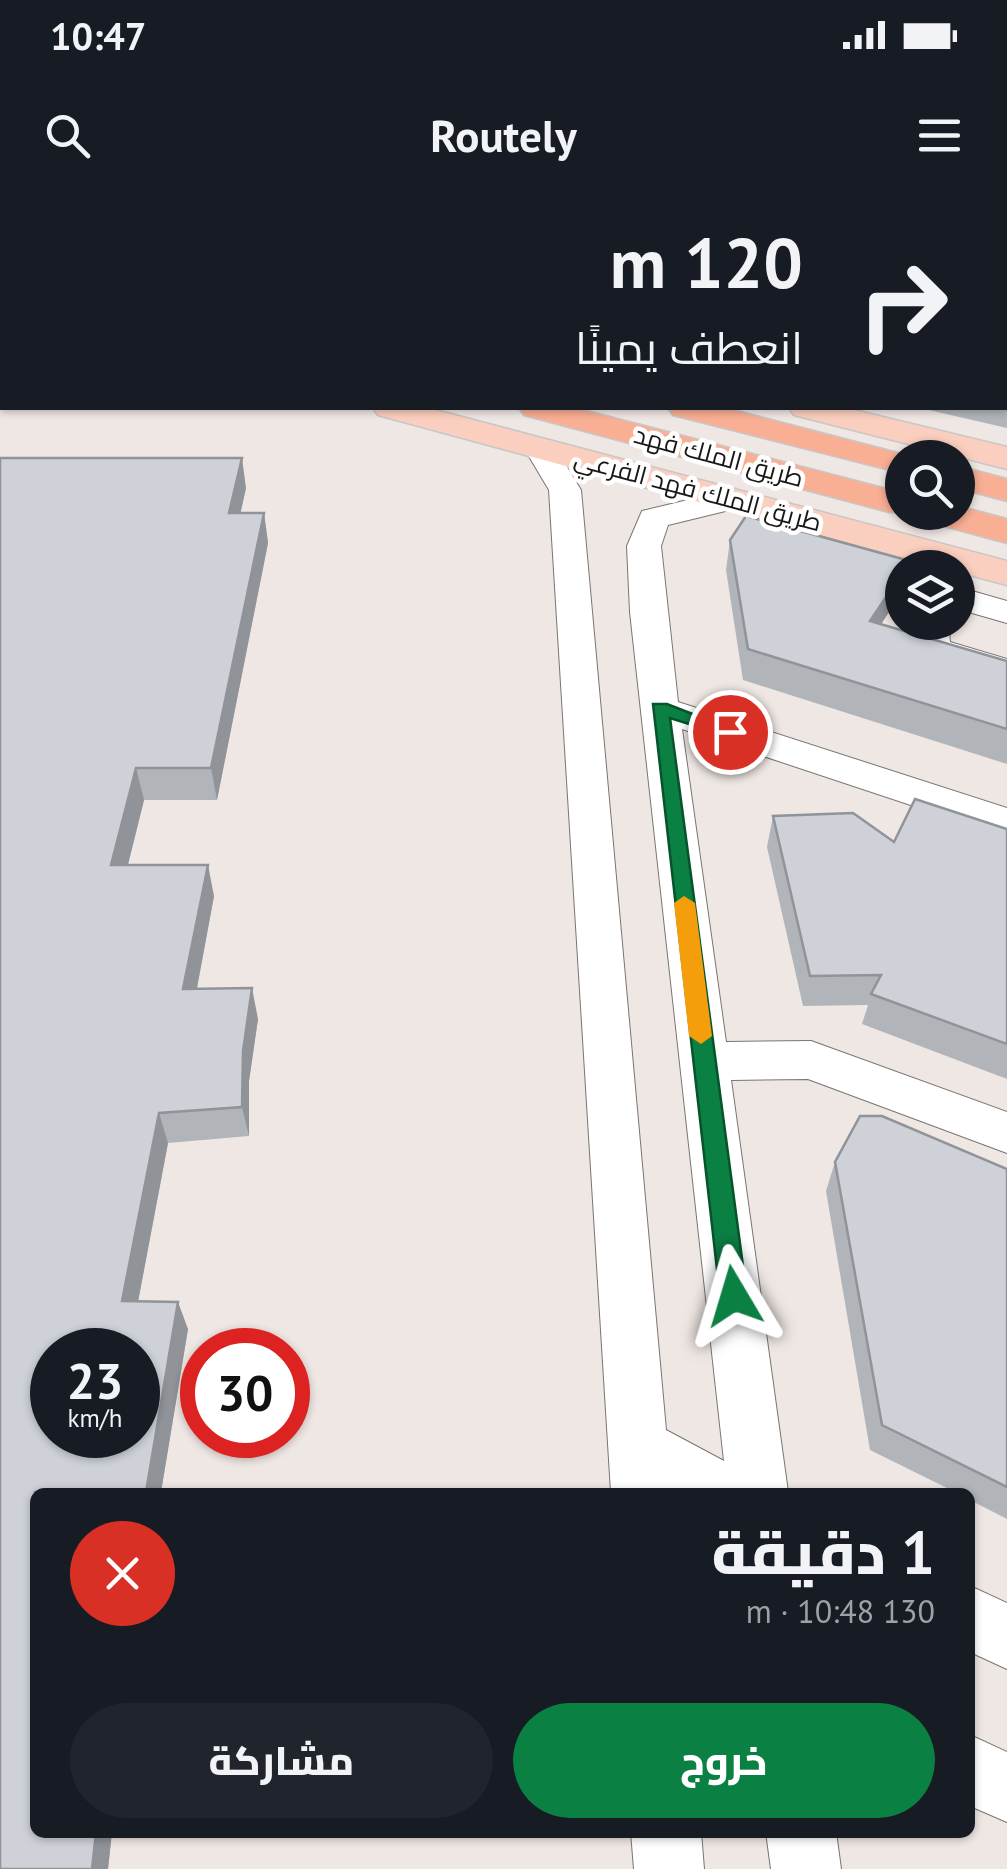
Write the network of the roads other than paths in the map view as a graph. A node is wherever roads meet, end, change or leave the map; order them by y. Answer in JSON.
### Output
{"nodes":[{"id":1,"x":405,"y":410,"type":"edge"},
{"id":2,"x":693,"y":410,"type":"edge"},
{"id":3,"x":814,"y":410,"type":"edge"},
{"id":4,"x":538,"y":428,"type":"edge"},
{"id":5,"x":885,"y":457,"type":"edge"},
{"id":6,"x":1007,"y":458,"type":"edge"},
{"id":7,"x":975,"y":479,"type":"edge"},
{"id":8,"x":1007,"y":487,"type":"edge"},
{"id":9,"x":734,"y":499,"type":"junction"},
{"id":10,"x":885,"y":500,"type":"edge"},
{"id":11,"x":975,"y":523,"type":"edge"},
{"id":12,"x":1006,"y":531,"type":"edge"},
{"id":13,"x":905,"y":550,"type":"edge"},
{"id":14,"x":975,"y":567,"type":"edge"},
{"id":15,"x":1007,"y":573,"type":"edge"},
{"id":16,"x":975,"y":603,"type":"edge"},
{"id":17,"x":1007,"y":612,"type":"edge"},
{"id":18,"x":929,"y":640,"type":"edge"},
{"id":19,"x":1007,"y":671,"type":"edge"},
{"id":20,"x":660,"y":708,"type":"junction"},
{"id":21,"x":1007,"y":823,"type":"edge"},
{"id":22,"x":704,"y":1061,"type":"junction"},
{"id":23,"x":1007,"y":1133,"type":"edge"},
{"id":24,"x":639,"y":1469,"type":"edge"},
{"id":25,"x":708,"y":1488,"type":"edge"},
{"id":26,"x":757,"y":1488,"type":"edge"},
{"id":27,"x":975,"y":1621,"type":"edge"},
{"id":28,"x":1007,"y":1637,"type":"edge"},
{"id":29,"x":975,"y":1772,"type":"edge"},
{"id":30,"x":1007,"y":1788,"type":"edge"},
{"id":31,"x":666,"y":1838,"type":"edge"},
{"id":32,"x":802,"y":1838,"type":"edge"},
{"id":33,"x":669,"y":1869,"type":"edge"},
{"id":34,"x":806,"y":1869,"type":"edge"}],
"edges":[{"from":1,"to":4,"type":"main road","name":"طريق الملك فهد الفرعي"},
{"from":2,"to":5,"type":"highway","name":"طريق الملك فهد"},
{"from":3,"to":6,"type":"main road"},
{"from":4,"to":9,"type":"main road","name":"طريق الملك فهد الفرعي"},
{"from":4,"to":10,"type":"highway","name":"طريق الملك فهد"},
{"from":4,"to":24,"type":"street"},
{"from":7,"to":8,"type":"highway"},
{"from":9,"to":13,"type":"main road","name":"طريق الملك فهد الفرعي"},
{"from":9,"to":20,"type":"street"},
{"from":11,"to":12,"type":"highway"},
{"from":14,"to":15,"type":"main road","name":"طريق الملك فهد الفرعي"},
{"from":16,"to":17,"type":"street"},
{"from":18,"to":19,"type":"street"},
{"from":20,"to":21,"type":"street"},
{"from":20,"to":22,"type":"street"},
{"from":22,"to":23,"type":"street"},
{"from":22,"to":26,"type":"street"},
{"from":24,"to":25,"type":"street"},
{"from":27,"to":28,"type":"street"},
{"from":29,"to":30,"type":"street"},
{"from":31,"to":33,"type":"street"},
{"from":32,"to":34,"type":"street"}]}
